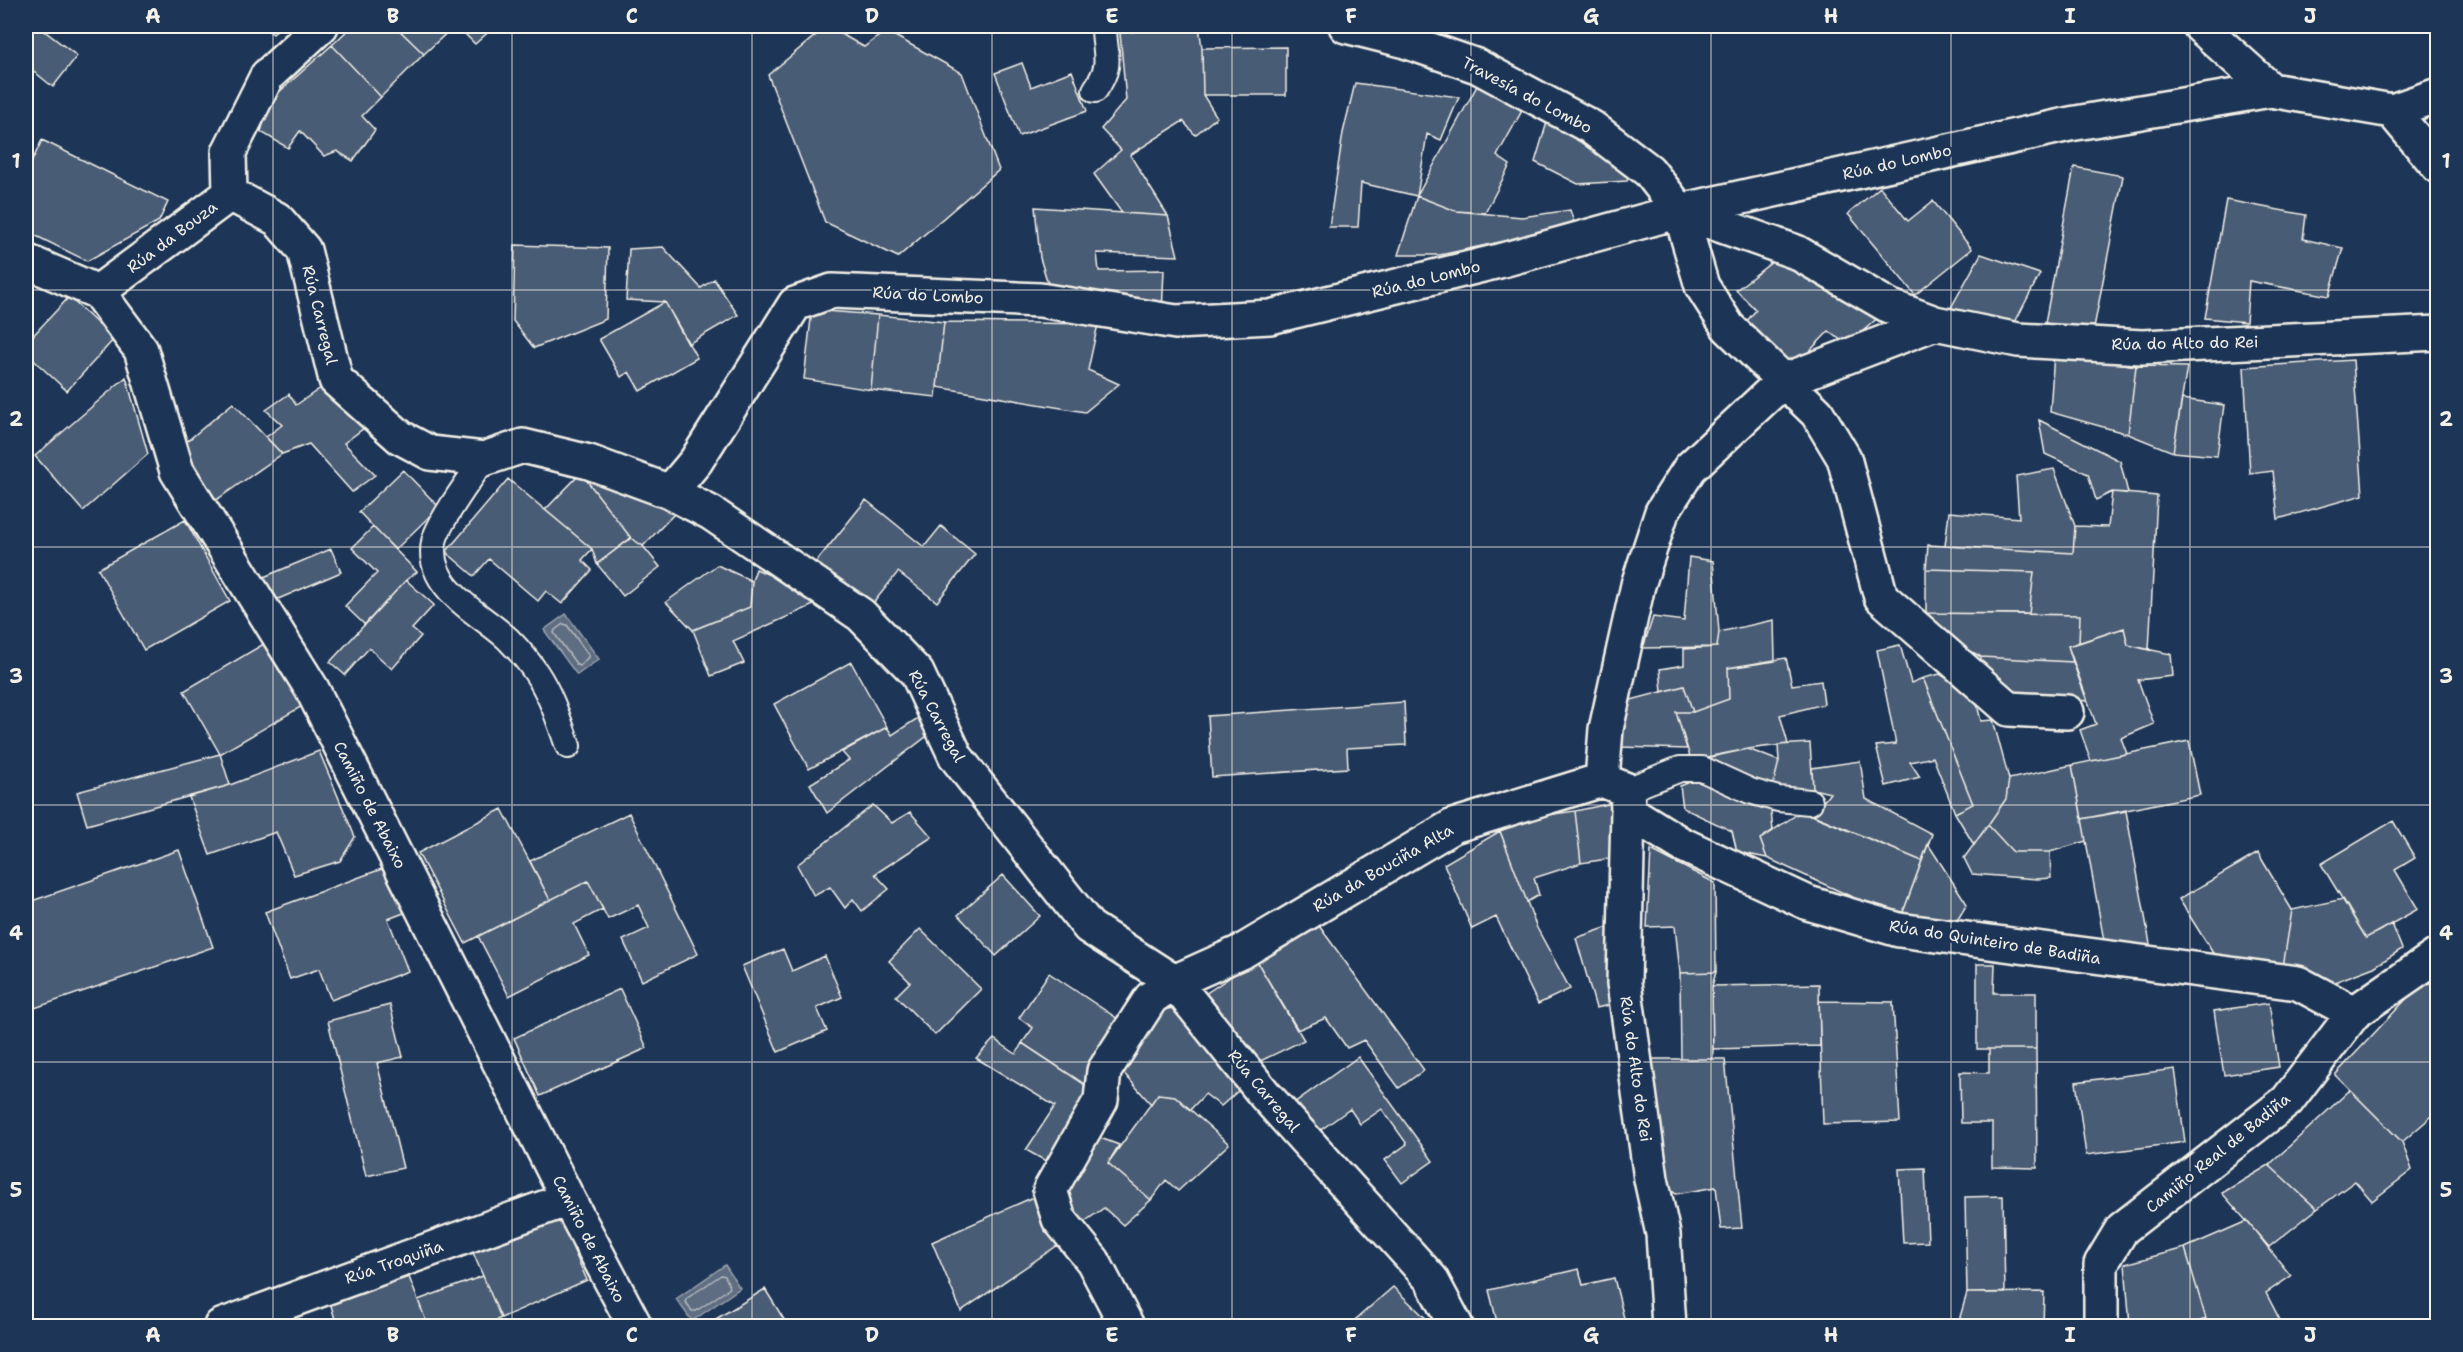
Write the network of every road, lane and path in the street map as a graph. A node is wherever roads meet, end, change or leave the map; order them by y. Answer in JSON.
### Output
{"nodes":[{"id":1,"x":321,"y":26,"type":"edge"},
{"id":2,"x":1104,"y":26,"type":"edge"},
{"id":3,"x":1346,"y":26,"type":"edge"},
{"id":4,"x":2200,"y":26,"type":"edge"},
{"id":5,"x":1095,"y":90,"type":"dead end"},
{"id":6,"x":2271,"y":90,"type":"junction"},
{"id":7,"x":2438,"y":95,"type":"edge"},
{"id":8,"x":2391,"y":111,"type":"junction"},
{"id":9,"x":2438,"y":166,"type":"edge"},
{"id":10,"x":230,"y":194,"type":"junction"},
{"id":11,"x":1680,"y":211,"type":"junction"},
{"id":12,"x":28,"y":267,"type":"edge"},
{"id":13,"x":98,"y":292,"type":"junction"},
{"id":14,"x":1935,"y":323,"type":"junction"},
{"id":15,"x":2438,"y":333,"type":"edge"},
{"id":16,"x":1783,"y":381,"type":"junction"},
{"id":17,"x":484,"y":459,"type":"junction"},
{"id":18,"x":670,"y":492,"type":"junction"},
{"id":19,"x":2067,"y":712,"type":"dead end"},
{"id":20,"x":568,"y":746,"type":"dead end"},
{"id":21,"x":1619,"y":794,"type":"junction"},
{"id":22,"x":1809,"y":802,"type":"dead end"},
{"id":23,"x":2438,"y":955,"type":"edge"},
{"id":24,"x":1174,"y":982,"type":"junction"},
{"id":25,"x":2354,"y":1013,"type":"junction"},
{"id":26,"x":568,"y":1199,"type":"junction"},
{"id":27,"x":221,"y":1326,"type":"edge"},
{"id":28,"x":635,"y":1326,"type":"edge"},
{"id":29,"x":1127,"y":1326,"type":"edge"},
{"id":30,"x":1456,"y":1326,"type":"edge"},
{"id":31,"x":1670,"y":1326,"type":"edge"},
{"id":32,"x":2101,"y":1326,"type":"edge"}],
"edges":[{"from":1,"to":10,"type":"street","name":"Rúa da Bouza"},
{"from":2,"to":5,"type":"lane"},
{"from":3,"to":11,"type":"street","name":"Travesía do Lombo"},
{"from":4,"to":6,"type":"street"},
{"from":6,"to":8,"type":"street"},
{"from":6,"to":11,"type":"street","name":"Rúa do Lombo"},
{"from":7,"to":8,"type":"street"},
{"from":8,"to":9,"type":"street"},
{"from":10,"to":13,"type":"street","name":"Rúa da Bouza"},
{"from":10,"to":17,"type":"street","name":"Rúa Carregal"},
{"from":11,"to":14,"type":"street","name":"Rúa do Alto do Rei"},
{"from":11,"to":16,"type":"street"},
{"from":11,"to":18,"type":"street","name":"Rúa do Lombo"},
{"from":12,"to":13,"type":"street"},
{"from":13,"to":26,"type":"street","name":"Camiño de Abaixo"},
{"from":14,"to":15,"type":"street","name":"Rúa do Alto do Rei"},
{"from":14,"to":16,"type":"street","name":"Rúa do Alto do Rei"},
{"from":16,"to":19,"type":"street"},
{"from":16,"to":21,"type":"street","name":"Rúa do Alto do Rei"},
{"from":17,"to":18,"type":"street","name":"Rúa Carregal"},
{"from":17,"to":20,"type":"lane"},
{"from":18,"to":24,"type":"street","name":"Rúa Carregal"},
{"from":21,"to":22,"type":"lane"},
{"from":21,"to":24,"type":"street","name":"Rúa da Bouciña Alta"},
{"from":21,"to":25,"type":"street","name":"Rúa do Quinteiro de Badiña"},
{"from":21,"to":31,"type":"street","name":"Rúa do Alto do Rei"},
{"from":23,"to":25,"type":"street","name":"Camiño Real de Badiña"},
{"from":24,"to":29,"type":"street","name":"Rúa da Bouciña Alta"},
{"from":24,"to":30,"type":"street","name":"Rúa Carregal"},
{"from":25,"to":32,"type":"street","name":"Camiño Real de Badiña"},
{"from":26,"to":27,"type":"street","name":"Rúa Troquiña"},
{"from":26,"to":28,"type":"street","name":"Camiño de Abaixo"}]}
